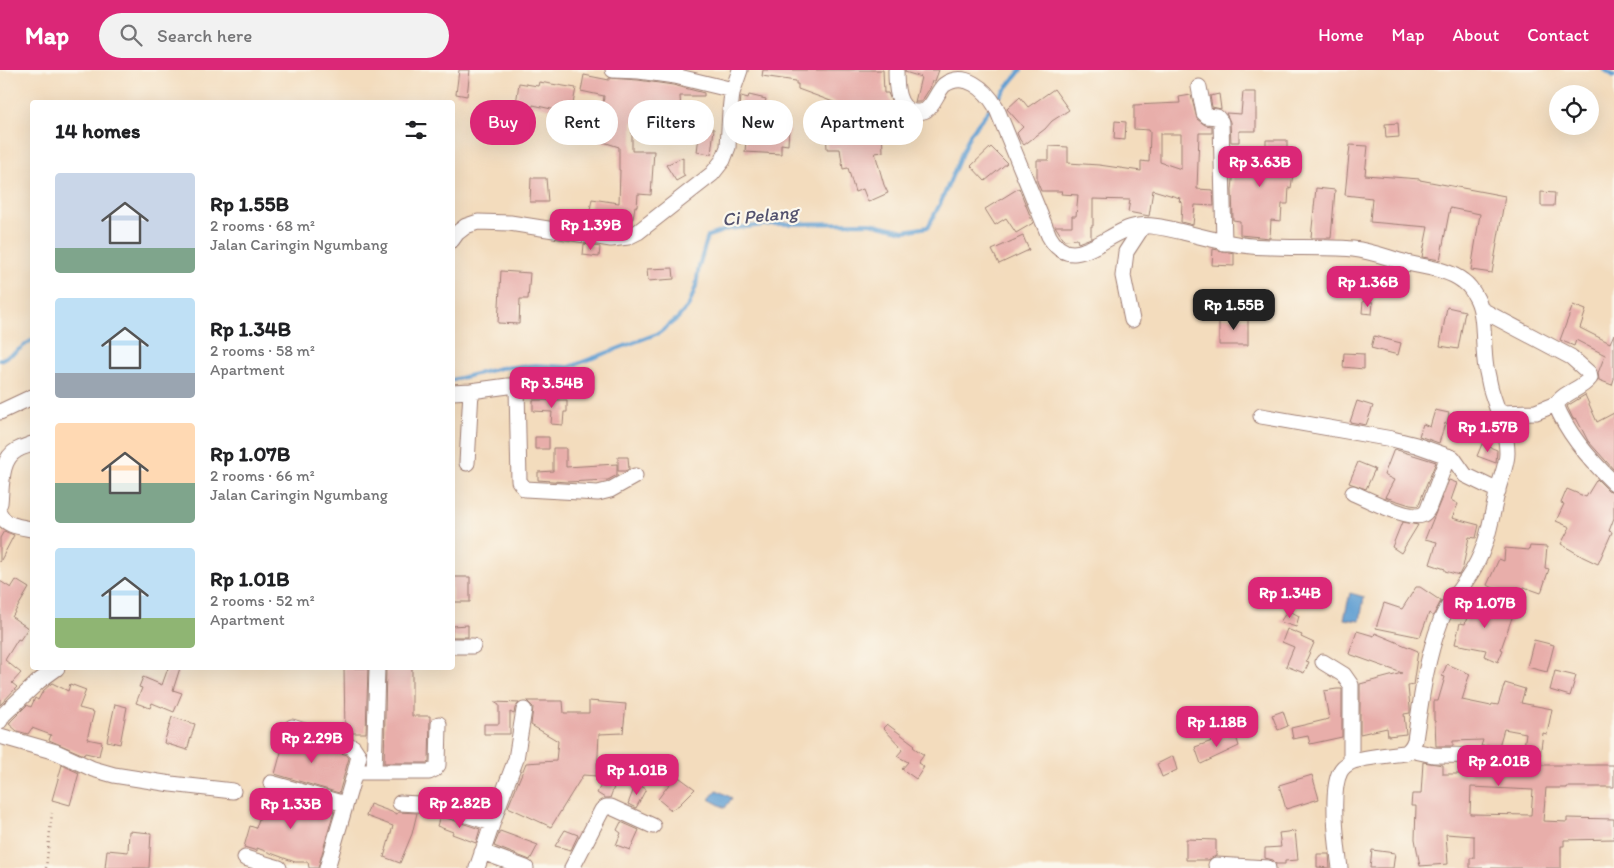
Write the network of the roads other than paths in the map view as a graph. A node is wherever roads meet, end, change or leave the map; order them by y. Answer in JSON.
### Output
{"nodes":[{"id":1,"x":613,"y":70,"type":"edge"},
{"id":2,"x":740,"y":70,"type":"edge"},
{"id":3,"x":896,"y":70,"type":"edge"},
{"id":4,"x":961,"y":74,"type":"edge"},
{"id":5,"x":1199,"y":87,"type":"dead end"},
{"id":6,"x":733,"y":90,"type":"junction"},
{"id":7,"x":1143,"y":226,"type":"junction"},
{"id":8,"x":455,"y":236,"type":"edge"},
{"id":9,"x":1224,"y":243,"type":"junction"},
{"id":10,"x":1482,"y":310,"type":"junction"},
{"id":11,"x":1132,"y":320,"type":"dead end"},
{"id":12,"x":471,"y":390,"type":"junction"},
{"id":13,"x":455,"y":392,"type":"edge"},
{"id":14,"x":30,"y":398,"type":"edge"},
{"id":15,"x":1556,"y":404,"type":"junction"},
{"id":16,"x":0,"y":412,"type":"edge"},
{"id":17,"x":1500,"y":413,"type":"junction"},
{"id":18,"x":1260,"y":416,"type":"dead end"},
{"id":19,"x":30,"y":445,"type":"edge"},
{"id":20,"x":1448,"y":456,"type":"junction"},
{"id":21,"x":467,"y":463,"type":"dead end"},
{"id":22,"x":635,"y":476,"type":"dead end"},
{"id":23,"x":1614,"y":483,"type":"edge"},
{"id":24,"x":1498,"y":491,"type":"junction"},
{"id":25,"x":1353,"y":493,"type":"dead end"},
{"id":26,"x":0,"y":502,"type":"edge"},
{"id":27,"x":0,"y":514,"type":"edge"},
{"id":28,"x":30,"y":529,"type":"edge"},
{"id":29,"x":455,"y":646,"type":"edge"},
{"id":30,"x":473,"y":646,"type":"dead end"},
{"id":31,"x":1323,"y":662,"type":"dead end"},
{"id":32,"x":54,"y":670,"type":"edge"},
{"id":33,"x":377,"y":670,"type":"edge"},
{"id":34,"x":524,"y":710,"type":"dead end"},
{"id":35,"x":0,"y":722,"type":"edge"},
{"id":36,"x":439,"y":724,"type":"dead end"},
{"id":37,"x":292,"y":727,"type":"dead end"},
{"id":38,"x":0,"y":736,"type":"edge"},
{"id":39,"x":1410,"y":750,"type":"junction"},
{"id":40,"x":1513,"y":756,"type":"dead end"},
{"id":41,"x":1351,"y":762,"type":"junction"},
{"id":42,"x":355,"y":772,"type":"junction"},
{"id":43,"x":374,"y":772,"type":"junction"},
{"id":44,"x":271,"y":784,"type":"dead end"},
{"id":45,"x":233,"y":792,"type":"dead end"},
{"id":46,"x":400,"y":803,"type":"dead end"},
{"id":47,"x":345,"y":804,"type":"junction"},
{"id":48,"x":492,"y":823,"type":"junction"},
{"id":49,"x":653,"y":826,"type":"dead end"},
{"id":50,"x":482,"y":852,"type":"junction"},
{"id":51,"x":245,"y":858,"type":"dead end"},
{"id":52,"x":1216,"y":865,"type":"dead end"},
{"id":53,"x":279,"y":868,"type":"edge"},
{"id":54,"x":327,"y":868,"type":"edge"},
{"id":55,"x":477,"y":868,"type":"edge"},
{"id":56,"x":526,"y":868,"type":"edge"},
{"id":57,"x":572,"y":868,"type":"edge"},
{"id":58,"x":1268,"y":868,"type":"edge"},
{"id":59,"x":1340,"y":868,"type":"edge"}],
"edges":[{"from":1,"to":6,"type":"street"},
{"from":2,"to":6,"type":"street"},
{"from":3,"to":4,"type":"street"},
{"from":4,"to":7,"type":"street"},
{"from":5,"to":9,"type":"street"},
{"from":6,"to":8,"type":"street"},
{"from":7,"to":9,"type":"street"},
{"from":7,"to":11,"type":"street"},
{"from":9,"to":10,"type":"street"},
{"from":10,"to":15,"type":"street"},
{"from":10,"to":17,"type":"street"},
{"from":12,"to":13,"type":"street"},
{"from":12,"to":21,"type":"street"},
{"from":12,"to":22,"type":"street"},
{"from":14,"to":16,"type":"street"},
{"from":15,"to":17,"type":"street"},
{"from":15,"to":23,"type":"street"},
{"from":17,"to":24,"type":"street"},
{"from":18,"to":20,"type":"street"},
{"from":19,"to":26,"type":"street"},
{"from":20,"to":24,"type":"street"},
{"from":20,"to":25,"type":"street"},
{"from":24,"to":39,"type":"street"},
{"from":27,"to":28,"type":"street"},
{"from":29,"to":30,"type":"street"},
{"from":31,"to":41,"type":"street"},
{"from":32,"to":35,"type":"street"},
{"from":33,"to":43,"type":"street"},
{"from":34,"to":48,"type":"street"},
{"from":36,"to":43,"type":"street"},
{"from":37,"to":42,"type":"street"},
{"from":38,"to":45,"type":"street"},
{"from":39,"to":40,"type":"street"},
{"from":39,"to":41,"type":"street"},
{"from":41,"to":59,"type":"street"},
{"from":42,"to":43,"type":"street"},
{"from":42,"to":47,"type":"street"},
{"from":44,"to":47,"type":"street"},
{"from":46,"to":48,"type":"street"},
{"from":47,"to":54,"type":"street"},
{"from":48,"to":50,"type":"street"},
{"from":49,"to":57,"type":"street"},
{"from":50,"to":55,"type":"street"},
{"from":50,"to":56,"type":"street"},
{"from":51,"to":53,"type":"street"},
{"from":52,"to":58,"type":"street"}]}
